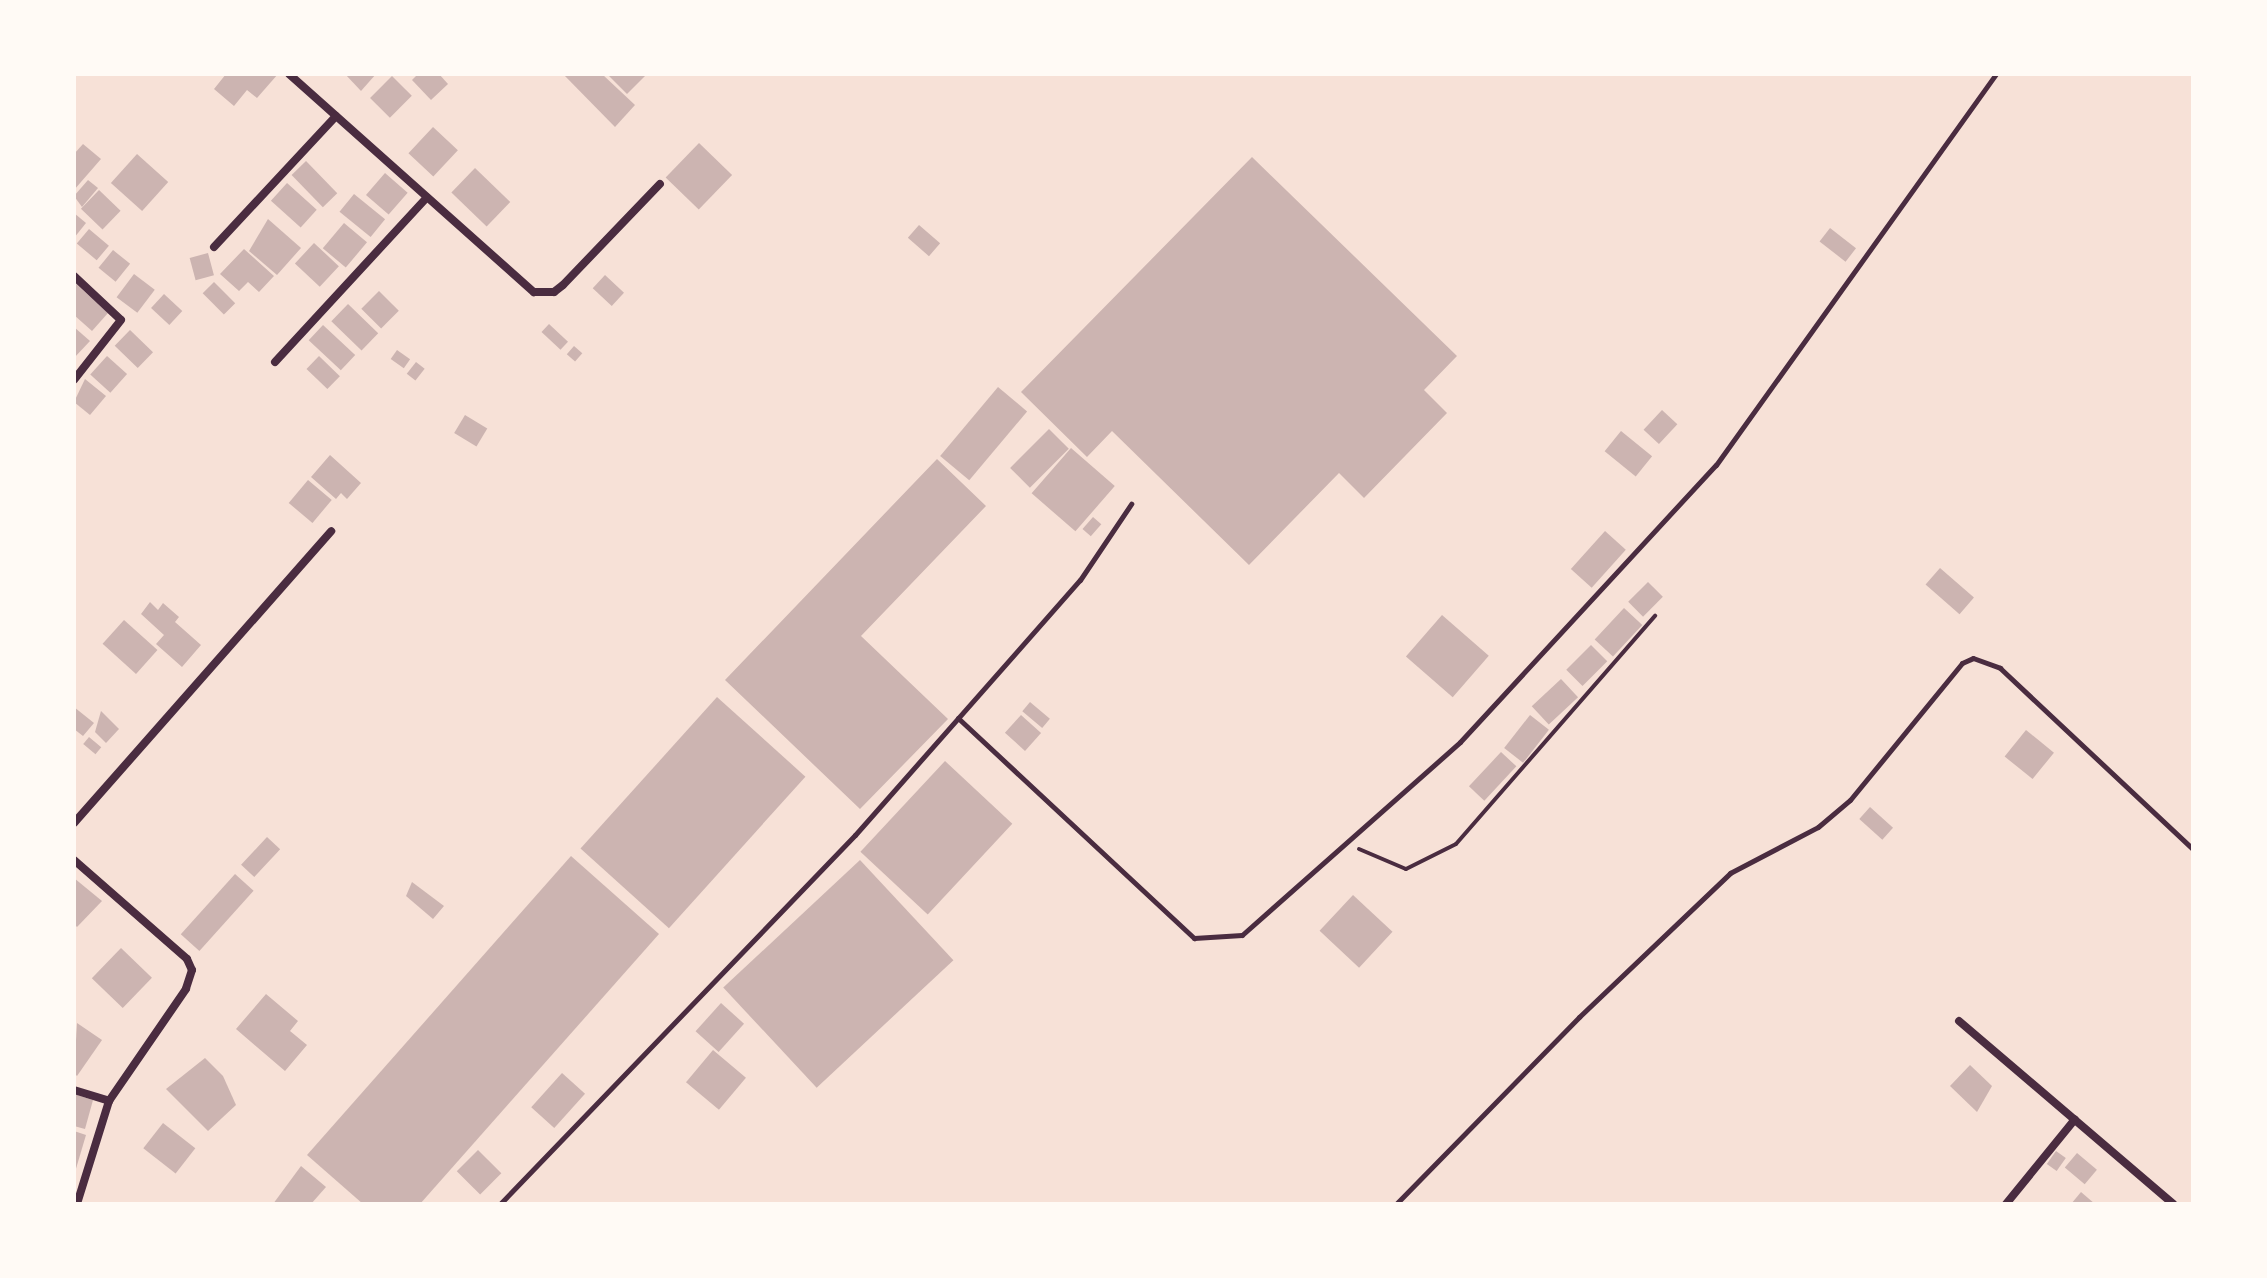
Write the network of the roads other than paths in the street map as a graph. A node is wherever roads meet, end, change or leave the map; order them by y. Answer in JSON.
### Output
{"nodes":[{"id":1,"x":289,"y":74,"type":"edge"},
{"id":2,"x":1996,"y":74,"type":"edge"},
{"id":3,"x":336,"y":116,"type":"junction"},
{"id":4,"x":660,"y":184,"type":"dead end"},
{"id":5,"x":427,"y":197,"type":"junction"},
{"id":6,"x":214,"y":247,"type":"dead end"},
{"id":7,"x":74,"y":276,"type":"edge"},
{"id":8,"x":275,"y":362,"type":"dead end"},
{"id":9,"x":74,"y":380,"type":"edge"},
{"id":10,"x":1131,"y":504,"type":"dead end"},
{"id":11,"x":331,"y":531,"type":"dead end"},
{"id":12,"x":958,"y":718,"type":"junction"},
{"id":13,"x":74,"y":823,"type":"edge"},
{"id":14,"x":2193,"y":849,"type":"edge"},
{"id":15,"x":74,"y":860,"type":"edge"},
{"id":16,"x":1959,"y":1021,"type":"dead end"},
{"id":17,"x":74,"y":1090,"type":"edge"},
{"id":18,"x":109,"y":1101,"type":"junction"},
{"id":19,"x":2075,"y":1119,"type":"junction"},
{"id":20,"x":77,"y":1204,"type":"edge"},
{"id":21,"x":500,"y":1204,"type":"edge"},
{"id":22,"x":1396,"y":1204,"type":"edge"},
{"id":23,"x":2006,"y":1204,"type":"edge"},
{"id":24,"x":2173,"y":1204,"type":"edge"}],
"edges":[{"from":1,"to":3,"type":"street"},
{"from":2,"to":12,"type":"lane"},
{"from":3,"to":5,"type":"street"},
{"from":3,"to":6,"type":"street"},
{"from":4,"to":5,"type":"street"},
{"from":5,"to":8,"type":"street"},
{"from":7,"to":9,"type":"street"},
{"from":10,"to":12,"type":"lane"},
{"from":11,"to":13,"type":"street"},
{"from":12,"to":21,"type":"lane"},
{"from":14,"to":22,"type":"lane"},
{"from":15,"to":18,"type":"street"},
{"from":16,"to":19,"type":"street"},
{"from":17,"to":18,"type":"street"},
{"from":18,"to":20,"type":"street"},
{"from":19,"to":23,"type":"street"},
{"from":19,"to":24,"type":"street"}]}
